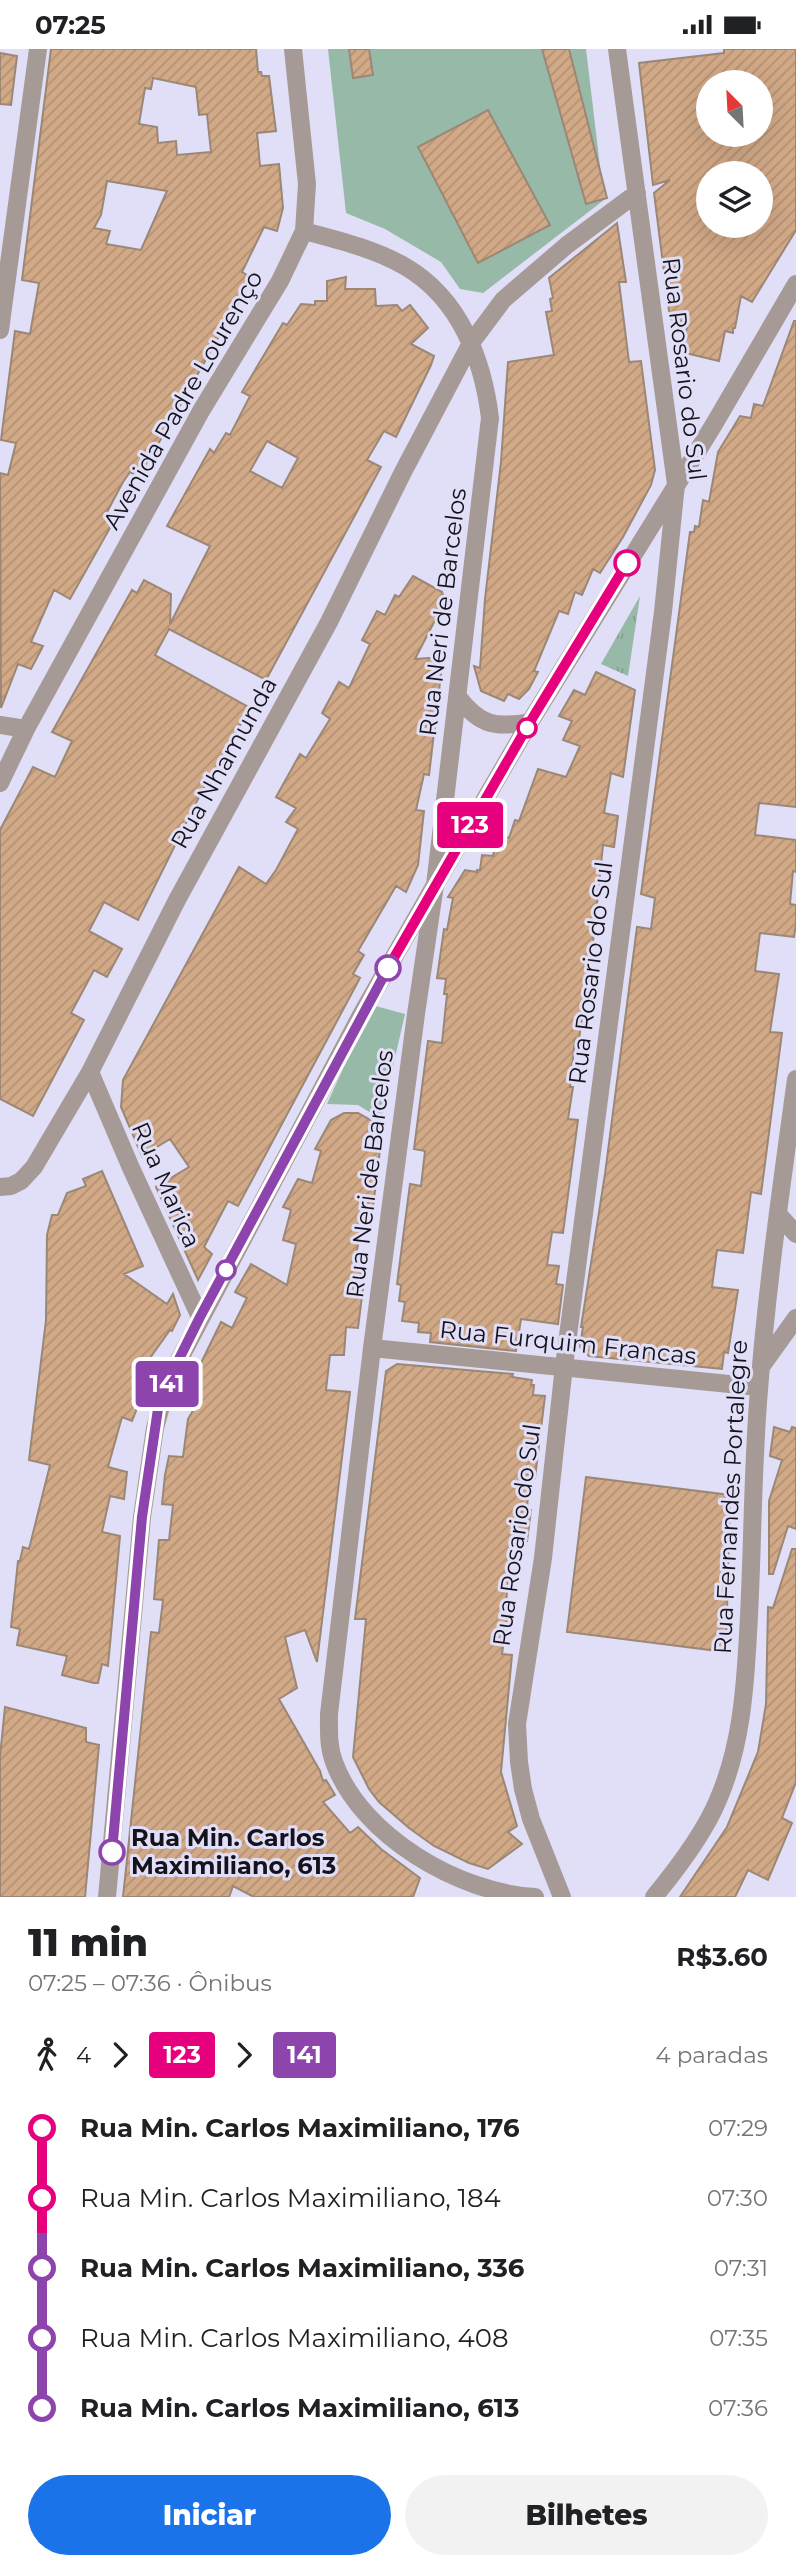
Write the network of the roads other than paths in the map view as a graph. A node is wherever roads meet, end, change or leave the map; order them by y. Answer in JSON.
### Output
{"nodes":[{"id":1,"x":38,"y":49,"type":"edge"},
{"id":2,"x":293,"y":49,"type":"edge"},
{"id":3,"x":617,"y":49,"type":"edge"},
{"id":4,"x":637,"y":193,"type":"junction"},
{"id":5,"x":304,"y":231,"type":"junction"},
{"id":6,"x":796,"y":284,"type":"edge"},
{"id":7,"x":0,"y":330,"type":"edge"},
{"id":8,"x":471,"y":344,"type":"junction"},
{"id":9,"x":676,"y":484,"type":"junction"},
{"id":10,"x":458,"y":697,"type":"junction"},
{"id":11,"x":530,"y":722,"type":"junction"},
{"id":12,"x":0,"y":725,"type":"edge"},
{"id":13,"x":26,"y":729,"type":"junction"},
{"id":14,"x":0,"y":783,"type":"edge"},
{"id":15,"x":435,"y":885,"type":"junction"},
{"id":16,"x":90,"y":1072,"type":"junction"},
{"id":17,"x":796,"y":1079,"type":"edge"},
{"id":18,"x":0,"y":1187,"type":"edge"},
{"id":19,"x":778,"y":1214,"type":"junction"},
{"id":20,"x":796,"y":1234,"type":"edge"},
{"id":21,"x":200,"y":1317,"type":"junction"},
{"id":22,"x":796,"y":1318,"type":"edge"},
{"id":23,"x":372,"y":1348,"type":"junction"},
{"id":24,"x":762,"y":1365,"type":"junction"},
{"id":25,"x":564,"y":1366,"type":"junction"},
{"id":26,"x":759,"y":1387,"type":"junction"},
{"id":27,"x":107,"y":1897,"type":"edge"},
{"id":28,"x":535,"y":1897,"type":"edge"},
{"id":29,"x":562,"y":1897,"type":"edge"},
{"id":30,"x":654,"y":1897,"type":"edge"}],
"edges":[{"from":1,"to":7,"type":"street"},
{"from":2,"to":5,"type":"street","name":"Avenida Padre Lourenço"},
{"from":3,"to":4,"type":"street","name":"Rua Rosario do Sul"},
{"from":4,"to":8,"type":"street","name":"Rua Nhamunda"},
{"from":4,"to":9,"type":"street","name":"Rua Rosario do Sul"},
{"from":5,"to":8,"type":"street"},
{"from":5,"to":13,"type":"street","name":"Avenida Padre Lourenço"},
{"from":6,"to":9,"type":"street"},
{"from":8,"to":10,"type":"street","name":"Rua Neri de Barcelos"},
{"from":8,"to":16,"type":"street","name":"Rua Nhamunda"},
{"from":9,"to":11,"type":"street"},
{"from":9,"to":25,"type":"street","name":"Rua Rosario do Sul"},
{"from":10,"to":11,"type":"street"},
{"from":10,"to":15,"type":"street","name":"Rua Neri de Barcelos"},
{"from":11,"to":15,"type":"street"},
{"from":12,"to":13,"type":"street"},
{"from":13,"to":14,"type":"street","name":"Avenida Padre Lourenço"},
{"from":15,"to":21,"type":"street"},
{"from":15,"to":23,"type":"street","name":"Rua Neri de Barcelos"},
{"from":16,"to":18,"type":"street","name":"Rua Nhamunda"},
{"from":16,"to":21,"type":"street","name":"Rua Marica"},
{"from":17,"to":19,"type":"street","name":"Rua Fernandes Portalegre"},
{"from":19,"to":20,"type":"street"},
{"from":19,"to":24,"type":"street","name":"Rua Fernandes Portalegre"},
{"from":21,"to":27,"type":"street"},
{"from":22,"to":24,"type":"street"},
{"from":23,"to":25,"type":"street","name":"Rua Furquim Francas"},
{"from":23,"to":28,"type":"street","name":"Rua Neri de Barcelos"},
{"from":24,"to":26,"type":"street","name":"Rua Fernandes Portalegre"},
{"from":25,"to":26,"type":"street","name":"Rua Furquim Francas"},
{"from":25,"to":29,"type":"street","name":"Rua Rosario do Sul"},
{"from":26,"to":30,"type":"street","name":"Rua Fernandes Portalegre"}]}
